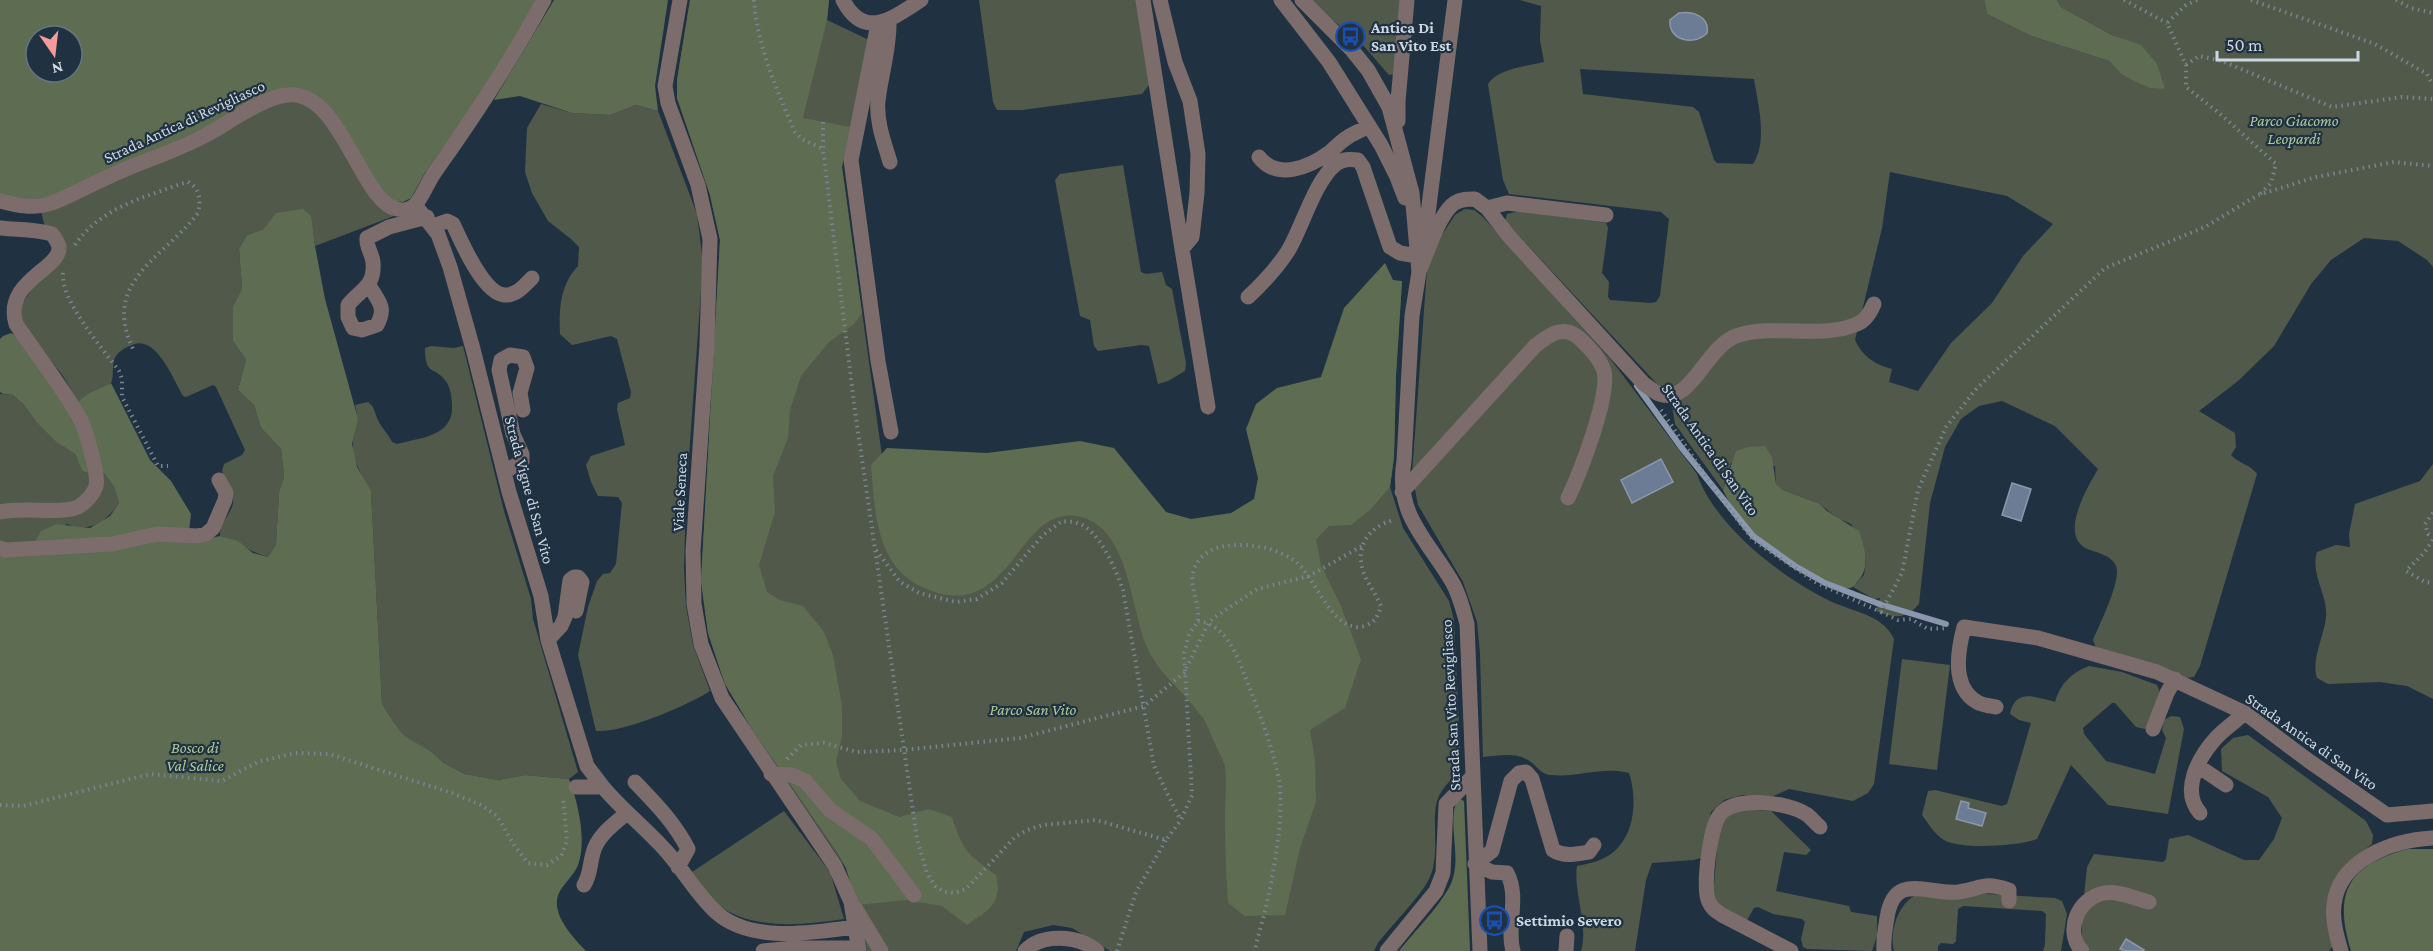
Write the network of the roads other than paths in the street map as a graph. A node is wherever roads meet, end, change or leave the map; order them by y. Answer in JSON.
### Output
{"nodes":[{"id":1,"x":544,"y":0,"type":"edge"},
{"id":2,"x":680,"y":0,"type":"edge"},
{"id":3,"x":843,"y":0,"type":"edge"},
{"id":4,"x":921,"y":0,"type":"edge"},
{"id":5,"x":1143,"y":0,"type":"edge"},
{"id":6,"x":1160,"y":0,"type":"edge"},
{"id":7,"x":1281,"y":0,"type":"edge"},
{"id":8,"x":1302,"y":0,"type":"edge"},
{"id":9,"x":1407,"y":0,"type":"edge"},
{"id":10,"x":1455,"y":0,"type":"edge"},
{"id":11,"x":884,"y":22,"type":"junction"},
{"id":12,"x":1369,"y":126,"type":"junction"},
{"id":13,"x":1398,"y":136,"type":"junction"},
{"id":14,"x":1259,"y":157,"type":"dead end"},
{"id":15,"x":890,"y":162,"type":"dead end"},
{"id":16,"x":0,"y":201,"type":"edge"},
{"id":17,"x":415,"y":205,"type":"junction"},
{"id":18,"x":1487,"y":208,"type":"junction"},
{"id":19,"x":1606,"y":215,"type":"dead end"},
{"id":20,"x":430,"y":221,"type":"junction"},
{"id":21,"x":1413,"y":222,"type":"junction"},
{"id":22,"x":0,"y":228,"type":"edge"},
{"id":23,"x":1182,"y":249,"type":"junction"},
{"id":24,"x":1418,"y":256,"type":"junction"},
{"id":25,"x":1419,"y":272,"type":"junction"},
{"id":26,"x":532,"y":278,"type":"dead end"},
{"id":27,"x":369,"y":285,"type":"dead end"},
{"id":28,"x":1248,"y":297,"type":"dead end"},
{"id":29,"x":1874,"y":304,"type":"dead end"},
{"id":30,"x":1208,"y":407,"type":"dead end"},
{"id":31,"x":523,"y":410,"type":"dead end"},
{"id":32,"x":891,"y":432,"type":"dead end"},
{"id":33,"x":505,"y":471,"type":"junction"},
{"id":34,"x":219,"y":480,"type":"dead end"},
{"id":35,"x":1402,"y":492,"type":"junction"},
{"id":36,"x":1569,"y":498,"type":"dead end"},
{"id":37,"x":0,"y":512,"type":"edge"},
{"id":38,"x":0,"y":548,"type":"edge"},
{"id":39,"x":576,"y":611,"type":"dead end"},
{"id":40,"x":548,"y":640,"type":"junction"},
{"id":41,"x":2175,"y":679,"type":"junction"},
{"id":42,"x":1996,"y":707,"type":"dead end"},
{"id":43,"x":2245,"y":713,"type":"junction"},
{"id":44,"x":2153,"y":729,"type":"dead end"},
{"id":45,"x":2198,"y":766,"type":"junction"},
{"id":46,"x":771,"y":774,"type":"junction"},
{"id":47,"x":1472,"y":777,"type":"junction"},
{"id":48,"x":635,"y":782,"type":"dead end"},
{"id":49,"x":2226,"y":785,"type":"dead end"},
{"id":50,"x":576,"y":787,"type":"road end"},
{"id":51,"x":603,"y":787,"type":"junction"},
{"id":52,"x":2433,"y":811,"type":"edge"},
{"id":53,"x":627,"y":813,"type":"junction"},
{"id":54,"x":2200,"y":813,"type":"dead end"},
{"id":55,"x":1820,"y":827,"type":"dead end"},
{"id":56,"x":2433,"y":838,"type":"edge"},
{"id":57,"x":1594,"y":845,"type":"dead end"},
{"id":58,"x":1475,"y":864,"type":"junction"},
{"id":59,"x":678,"y":867,"type":"junction"},
{"id":60,"x":584,"y":885,"type":"dead end"},
{"id":61,"x":914,"y":895,"type":"dead end"},
{"id":62,"x":2009,"y":901,"type":"dead end"},
{"id":63,"x":2150,"y":902,"type":"dead end"},
{"id":64,"x":851,"y":903,"type":"junction"},
{"id":65,"x":854,"y":927,"type":"junction"},
{"id":66,"x":858,"y":949,"type":"edge"},
{"id":67,"x":763,"y":951,"type":"edge"},
{"id":68,"x":881,"y":951,"type":"edge"},
{"id":69,"x":1025,"y":951,"type":"edge"},
{"id":70,"x":1097,"y":951,"type":"edge"},
{"id":71,"x":1387,"y":951,"type":"edge"},
{"id":72,"x":1480,"y":951,"type":"edge"},
{"id":73,"x":1513,"y":951,"type":"edge"},
{"id":74,"x":1791,"y":951,"type":"edge"},
{"id":75,"x":1884,"y":951,"type":"edge"},
{"id":76,"x":2082,"y":951,"type":"edge"},
{"id":77,"x":2341,"y":951,"type":"edge"}],
"edges":[{"from":1,"to":17,"type":"street"},
{"from":2,"to":46,"type":"street","name":"Viale Seneca"},
{"from":3,"to":11,"type":"street"},
{"from":4,"to":11,"type":"street"},
{"from":5,"to":23,"type":"street"},
{"from":6,"to":23,"type":"street"},
{"from":7,"to":12,"type":"street","name":"Strada San Vito Revigliasco"},
{"from":8,"to":13,"type":"street","name":"Strada San Vito Revigliasco"},
{"from":9,"to":13,"type":"street"},
{"from":10,"to":25,"type":"street"},
{"from":11,"to":15,"type":"street"},
{"from":11,"to":32,"type":"street"},
{"from":12,"to":14,"type":"street"},
{"from":12,"to":21,"type":"street","name":"Strada San Vito Revigliasco"},
{"from":13,"to":21,"type":"street","name":"Strada San Vito Revigliasco"},
{"from":16,"to":17,"type":"street","name":"Strada Antica di Revigliasco"},
{"from":17,"to":20,"type":"street","name":"Strada Vigne di San Vito"},
{"from":18,"to":19,"type":"street"},
{"from":18,"to":25,"type":"street"},
{"from":18,"to":29,"type":"street","name":"Strada Antica di San Vito"},
{"from":20,"to":26,"type":"street"},
{"from":20,"to":27,"type":"street"},
{"from":20,"to":33,"type":"street","name":"Strada Vigne di San Vito"},
{"from":21,"to":24,"type":"street","name":"Strada San Vito Revigliasco"},
{"from":22,"to":37,"type":"street"},
{"from":23,"to":30,"type":"street"},
{"from":24,"to":25,"type":"street","name":"Strada San Vito Revigliasco"},
{"from":24,"to":28,"type":"street"},
{"from":25,"to":35,"type":"street","name":"Strada San Vito Revigliasco"},
{"from":31,"to":33,"type":"street"},
{"from":33,"to":40,"type":"street","name":"Strada Vigne di San Vito"},
{"from":34,"to":38,"type":"street"},
{"from":35,"to":36,"type":"street"},
{"from":35,"to":47,"type":"street","name":"Strada San Vito Revigliasco"},
{"from":39,"to":40,"type":"street"},
{"from":40,"to":51,"type":"street","name":"Strada Vigne di San Vito"},
{"from":41,"to":42,"type":"street","name":"Strada Antica di San Vito"},
{"from":41,"to":43,"type":"street","name":"Strada Antica di San Vito"},
{"from":41,"to":44,"type":"street"},
{"from":43,"to":45,"type":"street"},
{"from":43,"to":52,"type":"street","name":"Strada Antica di San Vito"},
{"from":45,"to":49,"type":"street"},
{"from":45,"to":54,"type":"street"},
{"from":46,"to":61,"type":"street"},
{"from":46,"to":64,"type":"street","name":"Viale Seneca"},
{"from":47,"to":58,"type":"street","name":"Strada San Vito Revigliasco"},
{"from":47,"to":71,"type":"street"},
{"from":48,"to":59,"type":"street"},
{"from":50,"to":51,"type":"street"},
{"from":51,"to":53,"type":"street","name":"Strada Vigne di San Vito"},
{"from":53,"to":59,"type":"street","name":"Strada Vigne di San Vito"},
{"from":53,"to":60,"type":"street"},
{"from":55,"to":74,"type":"street"},
{"from":56,"to":77,"type":"street"},
{"from":57,"to":58,"type":"street"},
{"from":58,"to":72,"type":"street","name":"Strada San Vito Revigliasco"},
{"from":58,"to":73,"type":"street"},
{"from":59,"to":65,"type":"street","name":"Strada Vigne di San Vito"},
{"from":62,"to":75,"type":"street"},
{"from":63,"to":76,"type":"street"},
{"from":64,"to":65,"type":"street","name":"Viale Seneca"},
{"from":64,"to":68,"type":"street"},
{"from":65,"to":66,"type":"street","name":"Viale Seneca"},
{"from":66,"to":67,"type":"street"},
{"from":69,"to":70,"type":"street"}]}
